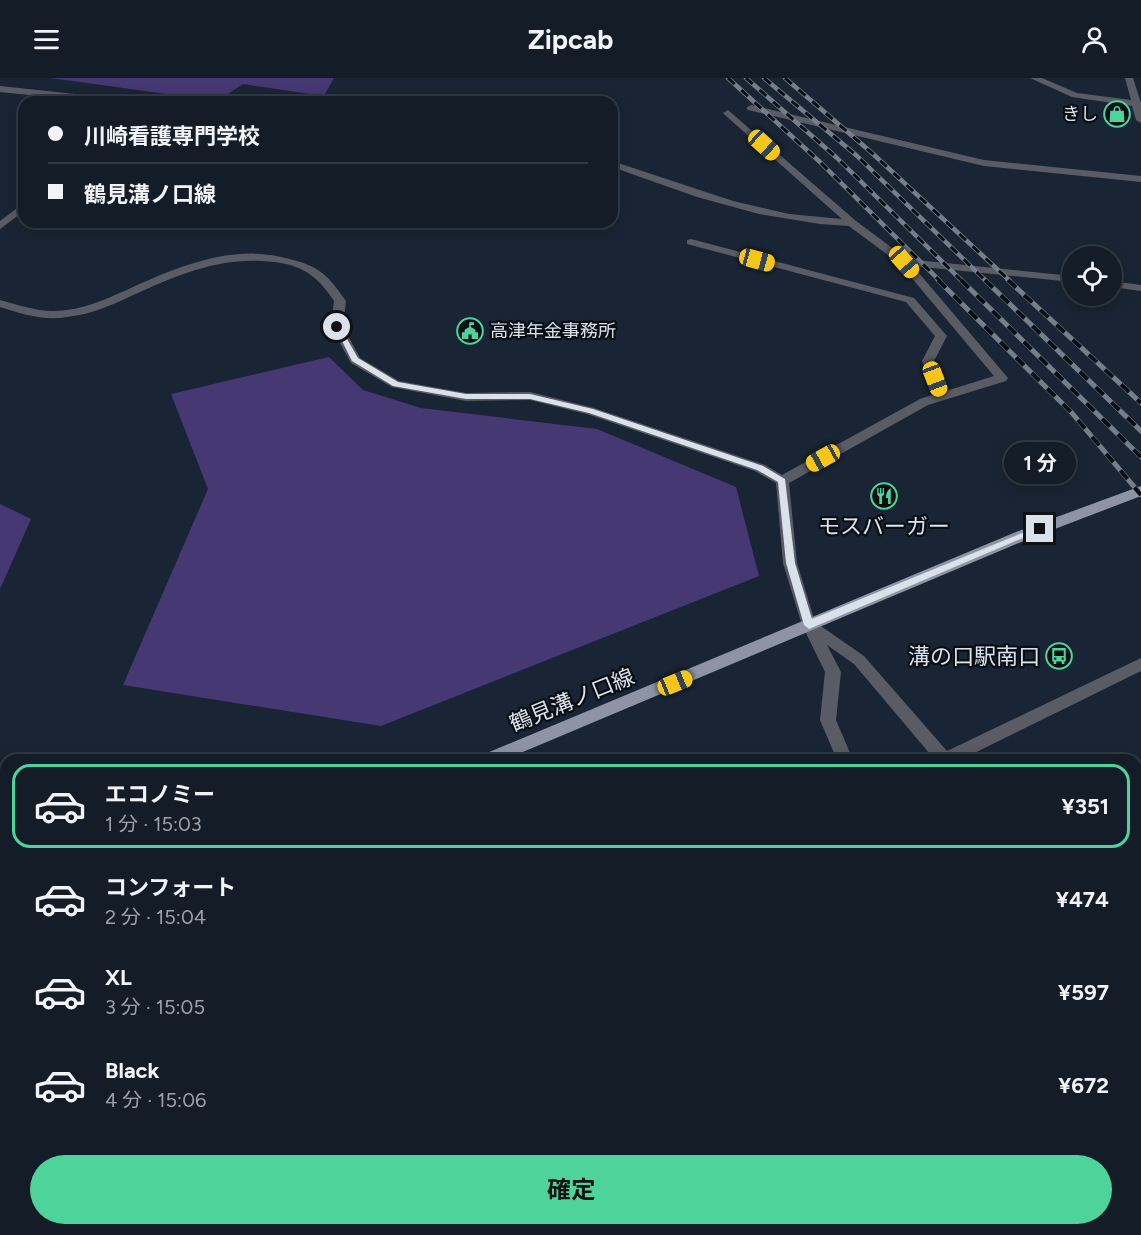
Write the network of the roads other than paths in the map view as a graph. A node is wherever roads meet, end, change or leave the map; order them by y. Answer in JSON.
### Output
{"nodes":[{"id":1,"x":1034,"y":78,"type":"edge"},
{"id":2,"x":1129,"y":78,"type":"edge"},
{"id":3,"x":0,"y":89,"type":"edge"},
{"id":4,"x":66,"y":96,"type":"edge"},
{"id":5,"x":1137,"y":104,"type":"junction"},
{"id":6,"x":750,"y":108,"type":"dead end"},
{"id":7,"x":728,"y":113,"type":"dead end"},
{"id":8,"x":1141,"y":120,"type":"edge"},
{"id":9,"x":618,"y":166,"type":"edge"},
{"id":10,"x":1141,"y":179,"type":"edge"},
{"id":11,"x":18,"y":211,"type":"edge"},
{"id":12,"x":852,"y":223,"type":"junction"},
{"id":13,"x":0,"y":226,"type":"edge"},
{"id":14,"x":691,"y":242,"type":"dead end"},
{"id":15,"x":904,"y":262,"type":"junction"},
{"id":16,"x":1062,"y":278,"type":"edge"},
{"id":17,"x":1122,"y":285,"type":"edge"},
{"id":18,"x":1141,"y":288,"type":"edge"},
{"id":19,"x":0,"y":303,"type":"edge"},
{"id":20,"x":942,"y":397,"type":"junction"},
{"id":21,"x":782,"y":481,"type":"junction"},
{"id":22,"x":1141,"y":491,"type":"edge"},
{"id":23,"x":809,"y":625,"type":"junction"},
{"id":24,"x":1141,"y":664,"type":"edge"},
{"id":25,"x":503,"y":754,"type":"edge"},
{"id":26,"x":842,"y":754,"type":"edge"},
{"id":27,"x":940,"y":754,"type":"edge"},
{"id":28,"x":957,"y":754,"type":"edge"}],
"edges":[{"from":1,"to":5,"type":"street"},
{"from":2,"to":5,"type":"street"},
{"from":3,"to":4,"type":"street"},
{"from":5,"to":8,"type":"street"},
{"from":6,"to":10,"type":"street"},
{"from":7,"to":12,"type":"street"},
{"from":9,"to":12,"type":"street"},
{"from":11,"to":13,"type":"street"},
{"from":12,"to":15,"type":"street"},
{"from":14,"to":20,"type":"street"},
{"from":15,"to":16,"type":"street"},
{"from":15,"to":20,"type":"street"},
{"from":17,"to":18,"type":"street"},
{"from":19,"to":21,"type":"street"},
{"from":20,"to":21,"type":"street"},
{"from":21,"to":23,"type":"street"},
{"from":22,"to":23,"type":"main road","name":"鶴見溝ノ口線"},
{"from":23,"to":25,"type":"main road","name":"鶴見溝ノ口線"},
{"from":23,"to":26,"type":"street"},
{"from":23,"to":27,"type":"street"},
{"from":24,"to":28,"type":"street"}]}
